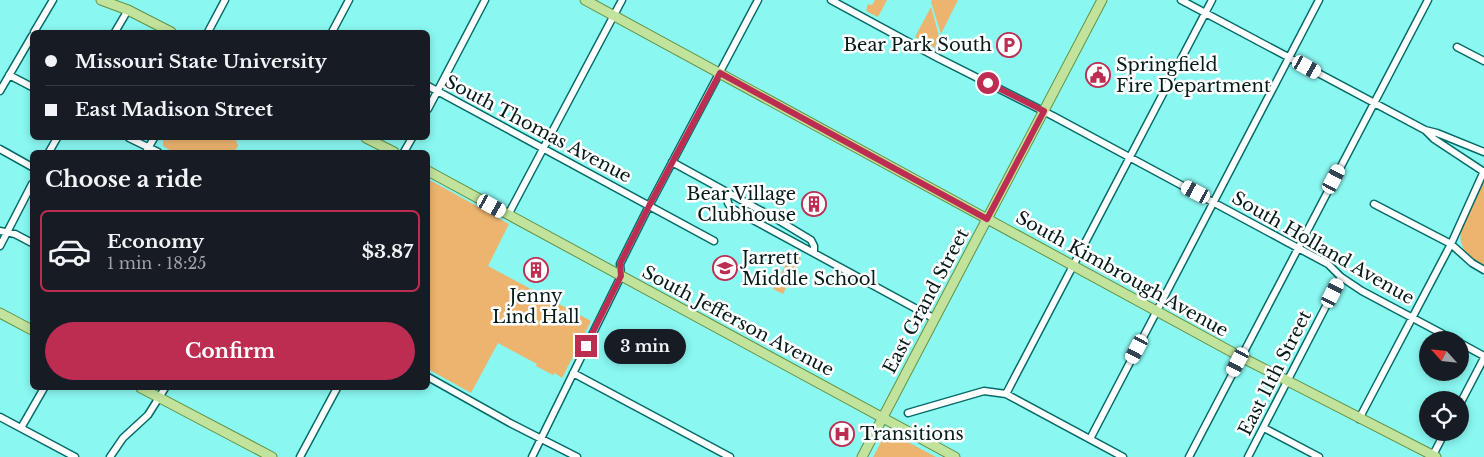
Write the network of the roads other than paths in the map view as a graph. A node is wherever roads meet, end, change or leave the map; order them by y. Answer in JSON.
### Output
{"nodes":[{"id":1,"x":54,"y":0,"type":"edge"},
{"id":2,"x":101,"y":0,"type":"edge"},
{"id":3,"x":225,"y":0,"type":"edge"},
{"id":4,"x":349,"y":0,"type":"edge"},
{"id":5,"x":486,"y":0,"type":"edge"},
{"id":6,"x":585,"y":0,"type":"edge"},
{"id":7,"x":622,"y":0,"type":"edge"},
{"id":8,"x":758,"y":0,"type":"edge"},
{"id":9,"x":831,"y":0,"type":"edge"},
{"id":10,"x":1102,"y":0,"type":"edge"},
{"id":11,"x":1182,"y":0,"type":"edge"},
{"id":12,"x":1212,"y":0,"type":"edge"},
{"id":13,"x":1320,"y":0,"type":"edge"},
{"id":14,"x":1428,"y":0,"type":"edge"},
{"id":15,"x":128,"y":10,"type":"junction"},
{"id":16,"x":1206,"y":13,"type":"junction"},
{"id":17,"x":614,"y":15,"type":"junction"},
{"id":18,"x":35,"y":30,"type":"edge"},
{"id":19,"x":116,"y":30,"type":"edge"},
{"id":20,"x":167,"y":30,"type":"edge"},
{"id":21,"x":209,"y":30,"type":"edge"},
{"id":22,"x":333,"y":30,"type":"edge"},
{"id":23,"x":30,"y":39,"type":"edge"},
{"id":24,"x":1457,"y":48,"type":"dead end"},
{"id":25,"x":1289,"y":57,"type":"junction"},
{"id":26,"x":1484,"y":62,"type":"edge"},
{"id":27,"x":720,"y":73,"type":"junction"},
{"id":28,"x":9,"y":75,"type":"junction"},
{"id":29,"x":30,"y":86,"type":"edge"},
{"id":30,"x":430,"y":87,"type":"edge"},
{"id":31,"x":0,"y":91,"type":"edge"},
{"id":32,"x":437,"y":91,"type":"junction"},
{"id":33,"x":1374,"y":103,"type":"junction"},
{"id":34,"x":430,"y":105,"type":"edge"},
{"id":35,"x":1044,"y":111,"type":"junction"},
{"id":36,"x":1425,"y":130,"type":"junction"},
{"id":37,"x":132,"y":140,"type":"edge"},
{"id":38,"x":370,"y":140,"type":"edge"},
{"id":39,"x":0,"y":149,"type":"edge"},
{"id":40,"x":543,"y":149,"type":"junction"},
{"id":41,"x":147,"y":150,"type":"edge"},
{"id":42,"x":390,"y":150,"type":"edge"},
{"id":43,"x":1484,"y":152,"type":"edge"},
{"id":44,"x":1130,"y":157,"type":"junction"},
{"id":45,"x":672,"y":162,"type":"junction"},
{"id":46,"x":30,"y":166,"type":"edge"},
{"id":47,"x":430,"y":172,"type":"edge"},
{"id":48,"x":1484,"y":172,"type":"edge"},
{"id":49,"x":30,"y":187,"type":"edge"},
{"id":50,"x":726,"y":192,"type":"junction"},
{"id":51,"x":1214,"y":202,"type":"junction"},
{"id":52,"x":1374,"y":204,"type":"dead end"},
{"id":53,"x":649,"y":206,"type":"junction"},
{"id":54,"x":508,"y":215,"type":"junction"},
{"id":55,"x":987,"y":219,"type":"junction"},
{"id":56,"x":4,"y":232,"type":"edge"},
{"id":57,"x":714,"y":241,"type":"dead end"},
{"id":58,"x":30,"y":242,"type":"edge"},
{"id":59,"x":1451,"y":244,"type":"junction"},
{"id":60,"x":0,"y":246,"type":"edge"},
{"id":61,"x":1298,"y":248,"type":"junction"},
{"id":62,"x":814,"y":252,"type":"junction"},
{"id":63,"x":1074,"y":266,"type":"junction"},
{"id":64,"x":1484,"y":270,"type":"edge"},
{"id":65,"x":621,"y":276,"type":"junction"},
{"id":66,"x":1341,"y":277,"type":"junction"},
{"id":67,"x":1157,"y":311,"type":"junction"},
{"id":68,"x":0,"y":313,"type":"edge"},
{"id":69,"x":1412,"y":317,"type":"junction"},
{"id":70,"x":935,"y":318,"type":"junction"},
{"id":71,"x":30,"y":329,"type":"edge"},
{"id":72,"x":1438,"y":331,"type":"edge"},
{"id":73,"x":1469,"y":348,"type":"edge"},
{"id":74,"x":1241,"y":357,"type":"junction"},
{"id":75,"x":1484,"y":357,"type":"edge"},
{"id":76,"x":573,"y":373,"type":"junction"},
{"id":77,"x":430,"y":378,"type":"edge"},
{"id":78,"x":1287,"y":382,"type":"junction"},
{"id":79,"x":43,"y":390,"type":"edge"},
{"id":80,"x":145,"y":390,"type":"edge"},
{"id":81,"x":164,"y":390,"type":"edge"},
{"id":82,"x":336,"y":390,"type":"edge"},
{"id":83,"x":1467,"y":391,"type":"edge"},
{"id":84,"x":1006,"y":394,"type":"junction"},
{"id":85,"x":160,"y":398,"type":"junction"},
{"id":86,"x":908,"y":413,"type":"dead end"},
{"id":87,"x":0,"y":417,"type":"edge"},
{"id":88,"x":882,"y":418,"type":"junction"},
{"id":89,"x":1360,"y":418,"type":"junction"},
{"id":90,"x":21,"y":428,"type":"junction"},
{"id":91,"x":1264,"y":428,"type":"junction"},
{"id":92,"x":541,"y":437,"type":"junction"},
{"id":93,"x":1090,"y":439,"type":"junction"},
{"id":94,"x":1441,"y":441,"type":"edge"},
{"id":95,"x":75,"y":457,"type":"edge"},
{"id":96,"x":110,"y":457,"type":"edge"},
{"id":97,"x":272,"y":457,"type":"edge"},
{"id":98,"x":300,"y":457,"type":"edge"},
{"id":99,"x":532,"y":457,"type":"edge"},
{"id":100,"x":577,"y":457,"type":"edge"},
{"id":101,"x":730,"y":457,"type":"edge"},
{"id":102,"x":862,"y":457,"type":"edge"},
{"id":103,"x":955,"y":457,"type":"edge"},
{"id":104,"x":1123,"y":457,"type":"edge"},
{"id":105,"x":1189,"y":457,"type":"edge"},
{"id":106,"x":1248,"y":457,"type":"edge"},
{"id":107,"x":1319,"y":457,"type":"edge"},
{"id":108,"x":1434,"y":457,"type":"edge"}],
"edges":[{"from":1,"to":18,"type":"street"},
{"from":2,"to":15,"type":"main road"},
{"from":3,"to":21,"type":"street"},
{"from":4,"to":22,"type":"street"},
{"from":5,"to":32,"type":"street"},
{"from":6,"to":17,"type":"main road","name":"South Kimbrough Avenue"},
{"from":7,"to":17,"type":"street"},
{"from":8,"to":27,"type":"street"},
{"from":9,"to":35,"type":"street","name":"South Holland Avenue"},
{"from":10,"to":35,"type":"main road","name":"East Grand Street"},
{"from":11,"to":16,"type":"street"},
{"from":12,"to":16,"type":"street"},
{"from":13,"to":25,"type":"street"},
{"from":14,"to":33,"type":"street"},
{"from":15,"to":19,"type":"street"},
{"from":15,"to":20,"type":"main road"},
{"from":16,"to":25,"type":"street"},
{"from":16,"to":44,"type":"street"},
{"from":17,"to":27,"type":"main road","name":"South Kimbrough Avenue"},
{"from":17,"to":40,"type":"street"},
{"from":23,"to":28,"type":"street"},
{"from":24,"to":26,"type":"street"},
{"from":25,"to":33,"type":"street"},
{"from":25,"to":51,"type":"street"},
{"from":27,"to":45,"type":"street"},
{"from":27,"to":55,"type":"main road","name":"South Kimbrough Avenue"},
{"from":28,"to":29,"type":"street"},
{"from":28,"to":31,"type":"street"},
{"from":30,"to":32,"type":"street","name":"South Thomas Avenue"},
{"from":32,"to":34,"type":"street"},
{"from":32,"to":40,"type":"street","name":"South Thomas Avenue"},
{"from":33,"to":36,"type":"street"},
{"from":33,"to":61,"type":"street"},
{"from":35,"to":44,"type":"street","name":"South Holland Avenue"},
{"from":35,"to":55,"type":"main road","name":"East Grand Street"},
{"from":36,"to":43,"type":"street"},
{"from":36,"to":48,"type":"street"},
{"from":37,"to":41,"type":"street"},
{"from":38,"to":42,"type":"main road"},
{"from":39,"to":46,"type":"street"},
{"from":40,"to":53,"type":"street","name":"South Thomas Avenue"},
{"from":40,"to":54,"type":"street"},
{"from":44,"to":51,"type":"street","name":"South Holland Avenue"},
{"from":44,"to":63,"type":"street"},
{"from":45,"to":50,"type":"street"},
{"from":45,"to":53,"type":"street"},
{"from":47,"to":54,"type":"main road","name":"South Jefferson Avenue"},
{"from":48,"to":59,"type":"street"},
{"from":49,"to":56,"type":"street"},
{"from":50,"to":62,"type":"street"},
{"from":50,"to":62,"type":"street"},
{"from":51,"to":61,"type":"street","name":"South Holland Avenue"},
{"from":51,"to":67,"type":"street"},
{"from":52,"to":59,"type":"street"},
{"from":53,"to":57,"type":"street","name":"South Thomas Avenue"},
{"from":53,"to":65,"type":"street"},
{"from":54,"to":65,"type":"main road","name":"South Jefferson Avenue"},
{"from":55,"to":63,"type":"main road","name":"South Kimbrough Avenue"},
{"from":55,"to":70,"type":"main road","name":"East Grand Street"},
{"from":56,"to":58,"type":"street"},
{"from":56,"to":60,"type":"street"},
{"from":59,"to":64,"type":"street"},
{"from":59,"to":69,"type":"street"},
{"from":61,"to":66,"type":"street","name":"South Holland Avenue"},
{"from":61,"to":74,"type":"street"},
{"from":62,"to":70,"type":"street"},
{"from":63,"to":67,"type":"main road","name":"South Kimbrough Avenue"},
{"from":63,"to":84,"type":"street"},
{"from":65,"to":76,"type":"street"},
{"from":65,"to":88,"type":"main road","name":"South Jefferson Avenue"},
{"from":66,"to":69,"type":"street","name":"South Holland Avenue"},
{"from":66,"to":78,"type":"street","name":"East 11th Street"},
{"from":67,"to":74,"type":"main road","name":"South Kimbrough Avenue"},
{"from":67,"to":93,"type":"street"},
{"from":68,"to":71,"type":"main road"},
{"from":69,"to":72,"type":"street","name":"South Holland Avenue"},
{"from":69,"to":89,"type":"street"},
{"from":70,"to":88,"type":"main road","name":"East Grand Street"},
{"from":73,"to":75,"type":"street"},
{"from":74,"to":78,"type":"main road","name":"South Kimbrough Avenue"},
{"from":74,"to":105,"type":"street"},
{"from":75,"to":83,"type":"street"},
{"from":76,"to":92,"type":"street"},
{"from":76,"to":101,"type":"street"},
{"from":77,"to":92,"type":"street"},
{"from":78,"to":89,"type":"main road","name":"South Kimbrough Avenue"},
{"from":78,"to":91,"type":"street","name":"East 11th Street"},
{"from":79,"to":90,"type":"street"},
{"from":80,"to":85,"type":"main road"},
{"from":81,"to":85,"type":"street"},
{"from":82,"to":98,"type":"street"},
{"from":84,"to":86,"type":"street"},
{"from":84,"to":93,"type":"street"},
{"from":85,"to":96,"type":"street"},
{"from":85,"to":97,"type":"main road"},
{"from":87,"to":90,"type":"street"},
{"from":88,"to":102,"type":"main road","name":"East Grand Street"},
{"from":88,"to":103,"type":"main road","name":"South Jefferson Avenue"},
{"from":89,"to":108,"type":"main road","name":"South Kimbrough Avenue"},
{"from":90,"to":95,"type":"street"},
{"from":91,"to":106,"type":"street","name":"East 11th Street"},
{"from":91,"to":107,"type":"street"},
{"from":92,"to":99,"type":"street"},
{"from":92,"to":100,"type":"street"},
{"from":93,"to":104,"type":"street"},
{"from":94,"to":108,"type":"street"}]}
